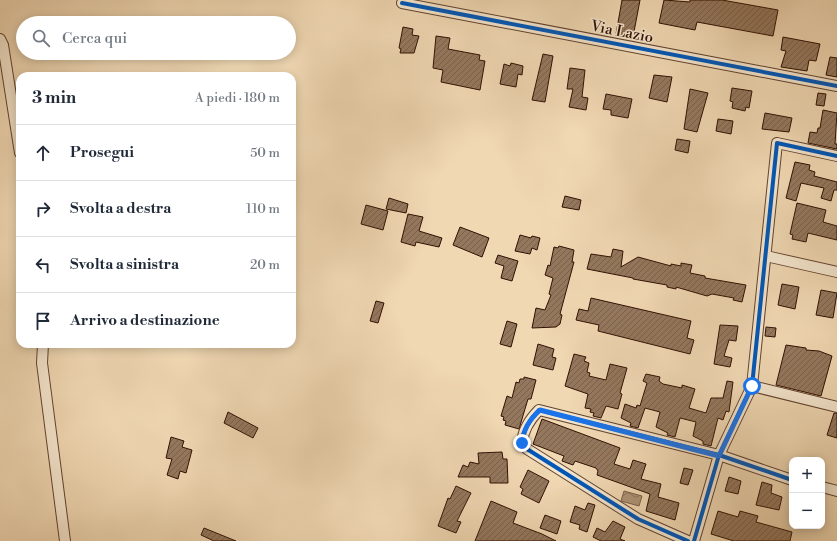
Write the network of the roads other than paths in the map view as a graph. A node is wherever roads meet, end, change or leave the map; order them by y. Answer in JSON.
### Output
{"nodes":[{"id":1,"x":402,"y":3,"type":"dead end"},
{"id":2,"x":0,"y":39,"type":"edge"},
{"id":3,"x":837,"y":86,"type":"edge"},
{"id":4,"x":16,"y":128,"type":"edge"},
{"id":5,"x":837,"y":156,"type":"edge"},
{"id":6,"x":766,"y":256,"type":"junction"},
{"id":7,"x":837,"y":272,"type":"edge"},
{"id":8,"x":42,"y":348,"type":"edge"},
{"id":9,"x":752,"y":386,"type":"junction"},
{"id":10,"x":837,"y":408,"type":"edge"},
{"id":11,"x":719,"y":456,"type":"junction"},
{"id":12,"x":789,"y":479,"type":"edge"},
{"id":13,"x":825,"y":488,"type":"edge"},
{"id":14,"x":837,"y":491,"type":"edge"},
{"id":15,"x":65,"y":541,"type":"edge"},
{"id":16,"x":688,"y":541,"type":"edge"},
{"id":17,"x":694,"y":541,"type":"edge"}],
"edges":[{"from":1,"to":3,"type":"street","name":"Via Lazio"},
{"from":2,"to":4,"type":"street"},
{"from":5,"to":6,"type":"street"},
{"from":6,"to":7,"type":"street"},
{"from":6,"to":9,"type":"street"},
{"from":8,"to":15,"type":"street"},
{"from":9,"to":10,"type":"street"},
{"from":9,"to":11,"type":"street"},
{"from":11,"to":12,"type":"street"},
{"from":11,"to":16,"type":"street"},
{"from":11,"to":17,"type":"street"},
{"from":13,"to":14,"type":"street"}]}
